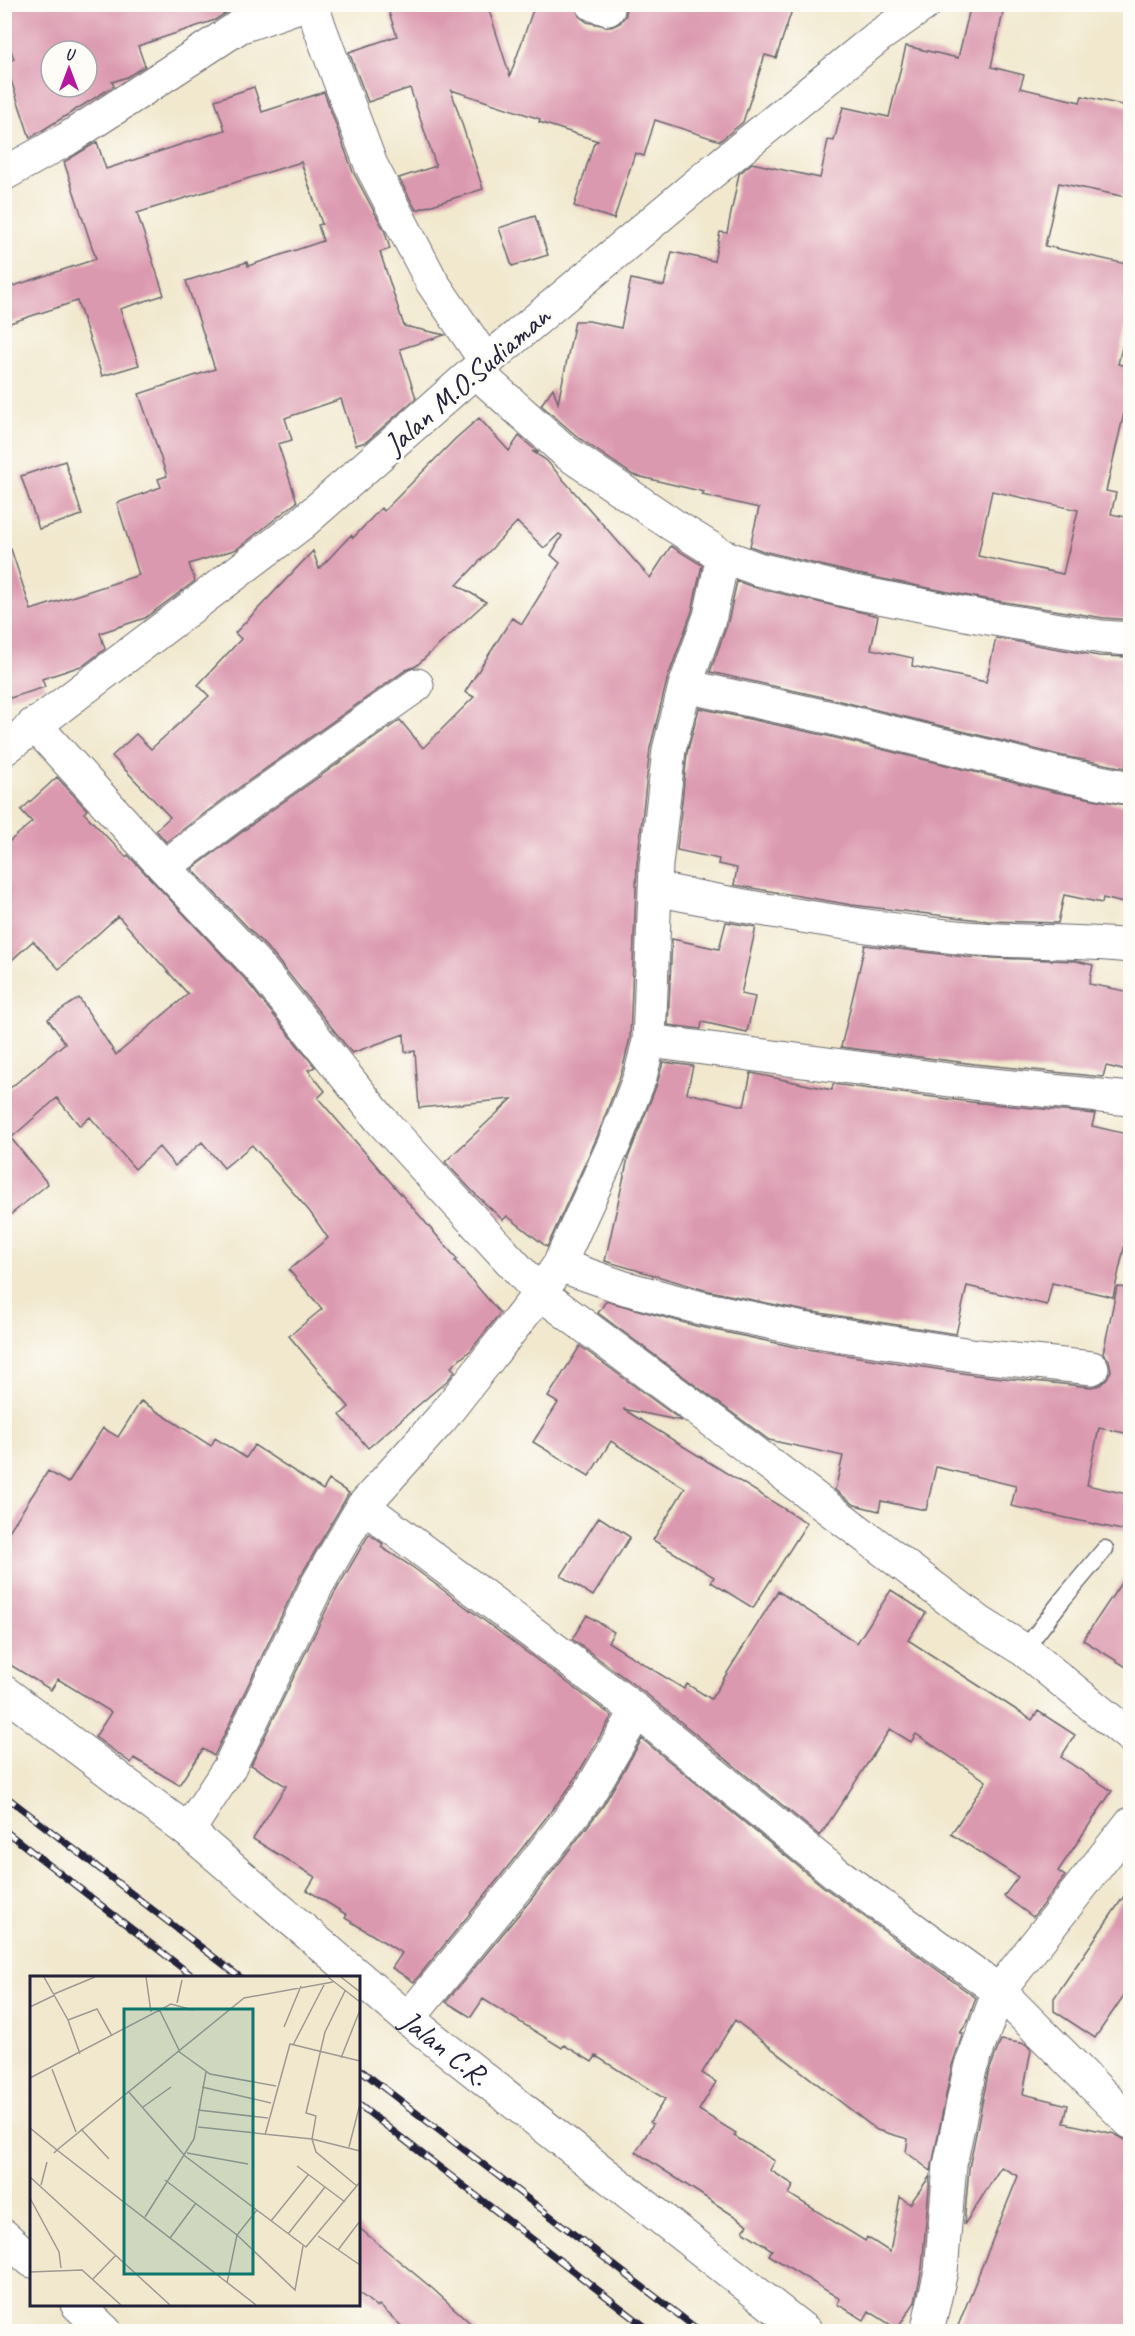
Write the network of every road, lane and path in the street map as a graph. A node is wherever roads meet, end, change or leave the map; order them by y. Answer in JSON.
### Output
{"nodes":[{"id":1,"x":304,"y":4,"type":"edge"},
{"id":2,"x":311,"y":4,"type":"edge"},
{"id":3,"x":925,"y":4,"type":"edge"},
{"id":4,"x":237,"y":16,"type":"edge"},
{"id":5,"x":4,"y":174,"type":"edge"},
{"id":6,"x":481,"y":367,"type":"junction"},
{"id":7,"x":723,"y":556,"type":"junction"},
{"id":8,"x":1131,"y":639,"type":"edge"},
{"id":9,"x":417,"y":685,"type":"dead end"},
{"id":10,"x":685,"y":686,"type":"junction"},
{"id":11,"x":34,"y":724,"type":"junction"},
{"id":12,"x":4,"y":748,"type":"edge"},
{"id":13,"x":1131,"y":788,"type":"edge"},
{"id":14,"x":164,"y":867,"type":"junction"},
{"id":15,"x":657,"y":889,"type":"junction"},
{"id":16,"x":1131,"y":946,"type":"edge"},
{"id":17,"x":649,"y":1041,"type":"junction"},
{"id":18,"x":1131,"y":1099,"type":"edge"},
{"id":19,"x":559,"y":1265,"type":"junction"},
{"id":20,"x":540,"y":1293,"type":"junction"},
{"id":21,"x":1092,"y":1368,"type":"dead end"},
{"id":22,"x":363,"y":1506,"type":"junction"},
{"id":23,"x":1105,"y":1549,"type":"dead end"},
{"id":24,"x":1024,"y":1650,"type":"junction"},
{"id":25,"x":4,"y":1692,"type":"edge"},
{"id":26,"x":636,"y":1711,"type":"junction"},
{"id":27,"x":1131,"y":1736,"type":"edge"},
{"id":28,"x":1131,"y":1824,"type":"edge"},
{"id":29,"x":188,"y":1831,"type":"junction"},
{"id":30,"x":358,"y":1976,"type":"edge"},
{"id":31,"x":360,"y":1978,"type":"edge"},
{"id":32,"x":999,"y":1991,"type":"junction"},
{"id":33,"x":408,"y":2019,"type":"junction"},
{"id":34,"x":1131,"y":2122,"type":"edge"},
{"id":35,"x":4,"y":2236,"type":"edge"},
{"id":36,"x":30,"y":2259,"type":"edge"},
{"id":37,"x":79,"y":2306,"type":"edge"},
{"id":38,"x":106,"y":2331,"type":"edge"},
{"id":39,"x":806,"y":2331,"type":"edge"},
{"id":40,"x":927,"y":2331,"type":"edge"}],
"edges":[{"from":1,"to":4,"type":"street"},
{"from":2,"to":6,"type":"street"},
{"from":3,"to":6,"type":"street","name":"Jalan M.O.Sudiaman"},
{"from":4,"to":5,"type":"street"},
{"from":6,"to":7,"type":"street"},
{"from":6,"to":11,"type":"street","name":"Jalan M.O.Sudiaman"},
{"from":7,"to":8,"type":"street"},
{"from":7,"to":10,"type":"street"},
{"from":9,"to":14,"type":"street"},
{"from":10,"to":13,"type":"street"},
{"from":10,"to":15,"type":"street"},
{"from":11,"to":12,"type":"street","name":"Jalan M.O.Sudiaman"},
{"from":11,"to":14,"type":"street"},
{"from":14,"to":20,"type":"street"},
{"from":15,"to":16,"type":"street"},
{"from":15,"to":17,"type":"street"},
{"from":17,"to":18,"type":"street"},
{"from":17,"to":19,"type":"street"},
{"from":19,"to":20,"type":"street"},
{"from":19,"to":21,"type":"street"},
{"from":20,"to":22,"type":"street"},
{"from":20,"to":24,"type":"street"},
{"from":22,"to":26,"type":"street"},
{"from":22,"to":29,"type":"street"},
{"from":23,"to":24,"type":"lane"},
{"from":24,"to":27,"type":"street"},
{"from":25,"to":29,"type":"street","name":"Jalan C.R."},
{"from":26,"to":32,"type":"street"},
{"from":26,"to":33,"type":"street"},
{"from":28,"to":32,"type":"street"},
{"from":29,"to":30,"type":"street","name":"Jalan C.R."},
{"from":31,"to":33,"type":"street","name":"Jalan C.R."},
{"from":32,"to":34,"type":"street"},
{"from":32,"to":40,"type":"street"},
{"from":33,"to":39,"type":"street","name":"Jalan C.R."},
{"from":35,"to":36,"type":"street"},
{"from":37,"to":38,"type":"street"}]}
